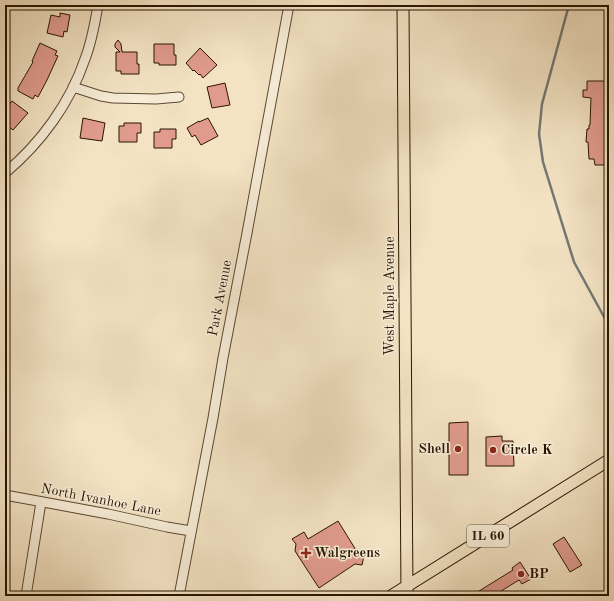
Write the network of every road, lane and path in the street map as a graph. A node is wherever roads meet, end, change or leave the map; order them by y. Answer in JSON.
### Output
{"nodes":[{"id":1,"x":98,"y":5,"type":"edge"},
{"id":2,"x":289,"y":5,"type":"edge"},
{"id":3,"x":403,"y":5,"type":"edge"},
{"id":4,"x":73,"y":87,"type":"junction"},
{"id":5,"x":179,"y":98,"type":"dead end"},
{"id":6,"x":5,"y":173,"type":"edge"},
{"id":7,"x":609,"y":460,"type":"edge"},
{"id":8,"x":5,"y":495,"type":"edge"},
{"id":9,"x":41,"y":502,"type":"junction"},
{"id":10,"x":191,"y":531,"type":"junction"},
{"id":11,"x":407,"y":591,"type":"edge"},
{"id":12,"x":26,"y":596,"type":"edge"},
{"id":13,"x":178,"y":596,"type":"edge"},
{"id":14,"x":391,"y":596,"type":"edge"}],
"edges":[{"from":1,"to":4,"type":"street"},
{"from":2,"to":10,"type":"street","name":"Park Avenue"},
{"from":3,"to":11,"type":"main road","name":"West Maple Avenue"},
{"from":4,"to":5,"type":"street"},
{"from":4,"to":6,"type":"street"},
{"from":7,"to":11,"type":"main road","number":"IL 60"},
{"from":8,"to":9,"type":"street","name":"North Ivanhoe Lane"},
{"from":9,"to":10,"type":"street","name":"North Ivanhoe Lane"},
{"from":9,"to":12,"type":"street"},
{"from":10,"to":13,"type":"street","name":"Park Avenue"},
{"from":11,"to":14,"type":"main road","number":"IL 60"}]}
